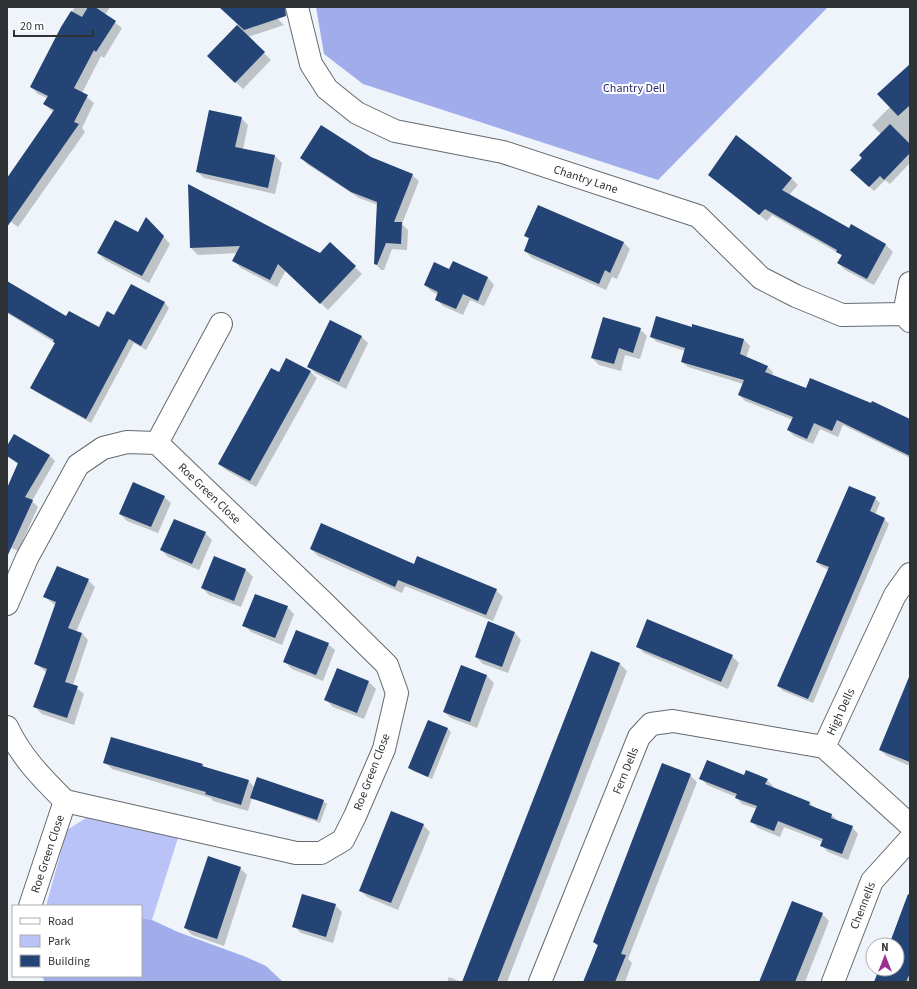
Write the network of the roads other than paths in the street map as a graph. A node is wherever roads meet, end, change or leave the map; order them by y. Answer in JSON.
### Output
{"nodes":[{"id":1,"x":297,"y":7,"type":"edge"},
{"id":2,"x":910,"y":283,"type":"edge"},
{"id":3,"x":907,"y":317,"type":"edge"},
{"id":4,"x":221,"y":324,"type":"dead end"},
{"id":5,"x":157,"y":443,"type":"junction"},
{"id":6,"x":910,"y":574,"type":"edge"},
{"id":7,"x":7,"y":604,"type":"edge"},
{"id":8,"x":7,"y":727,"type":"edge"},
{"id":9,"x":824,"y":747,"type":"junction"},
{"id":10,"x":65,"y":801,"type":"junction"},
{"id":11,"x":910,"y":824,"type":"edge"},
{"id":12,"x":910,"y":839,"type":"edge"},
{"id":13,"x":30,"y":905,"type":"edge"},
{"id":14,"x":540,"y":982,"type":"edge"},
{"id":15,"x":833,"y":982,"type":"edge"}],
"edges":[{"from":1,"to":3,"type":"street","name":"Chantry Lane"},
{"from":2,"to":3,"type":"street"},
{"from":4,"to":5,"type":"street"},
{"from":5,"to":7,"type":"street"},
{"from":5,"to":10,"type":"street","name":"Roe Green Close"},
{"from":6,"to":9,"type":"street","name":"High Dells"},
{"from":8,"to":10,"type":"street","name":"Roe Green Close"},
{"from":9,"to":11,"type":"street","name":"High Dells"},
{"from":9,"to":14,"type":"street","name":"Fern Dells"},
{"from":10,"to":13,"type":"street","name":"Roe Green Close"},
{"from":12,"to":15,"type":"street","name":"Chennells"}]}
